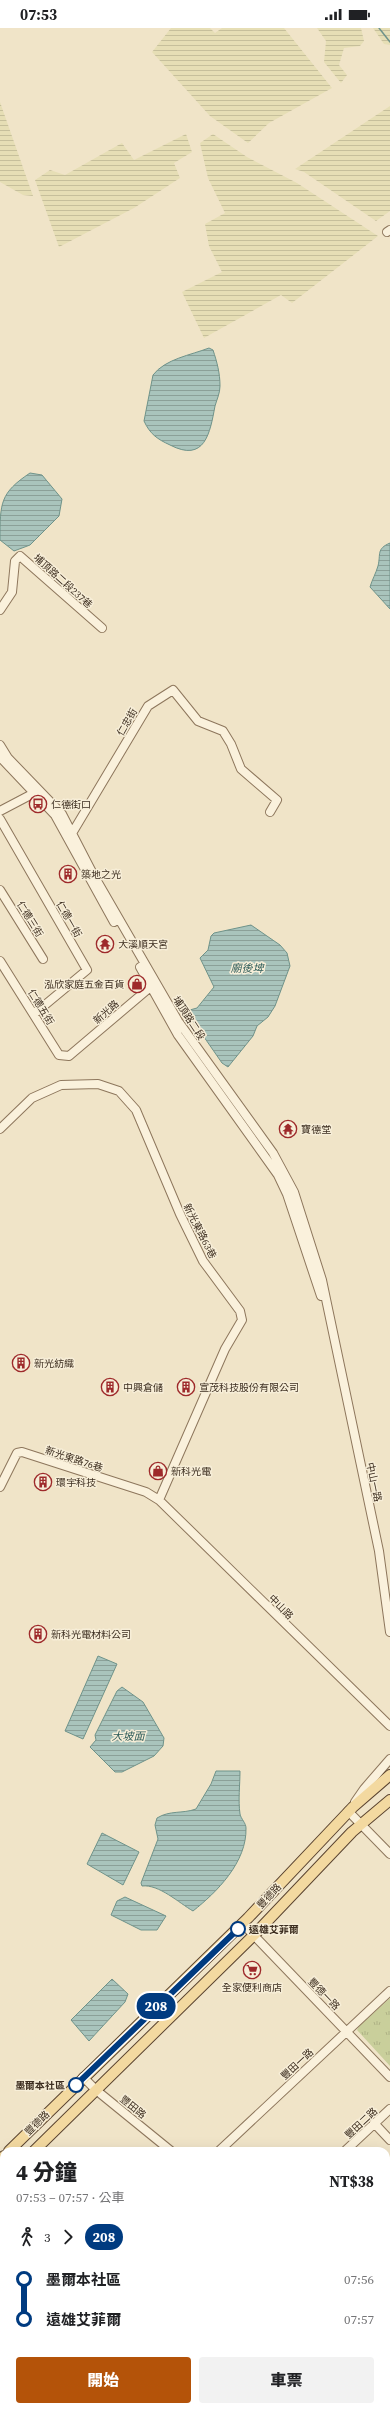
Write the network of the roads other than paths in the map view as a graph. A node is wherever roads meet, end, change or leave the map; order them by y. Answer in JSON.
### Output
{"nodes":[{"id":1,"x":0,"y":610,"type":"edge"},
{"id":2,"x":102,"y":628,"type":"dead end"},
{"id":3,"x":0,"y":745,"type":"edge"},
{"id":4,"x":0,"y":757,"type":"edge"},
{"id":5,"x":38,"y":791,"type":"junction"},
{"id":6,"x":0,"y":811,"type":"edge"},
{"id":7,"x":270,"y":812,"type":"dead end"},
{"id":8,"x":0,"y":819,"type":"edge"},
{"id":9,"x":71,"y":835,"type":"junction"},
{"id":10,"x":0,"y":890,"type":"edge"},
{"id":11,"x":43,"y":959,"type":"dead end"},
{"id":12,"x":0,"y":961,"type":"edge"},
{"id":13,"x":153,"y":985,"type":"junction"},
{"id":14,"x":34,"y":1014,"type":"junction"},
{"id":15,"x":69,"y":1056,"type":"joint"},
{"id":16,"x":0,"y":1130,"type":"edge"},
{"id":17,"x":338,"y":1360,"type":"joint"},
{"id":18,"x":0,"y":1487,"type":"edge"},
{"id":19,"x":159,"y":1500,"type":"junction"},
{"id":20,"x":390,"y":1632,"type":"edge"},
{"id":21,"x":390,"y":1726,"type":"edge"},
{"id":22,"x":390,"y":1760,"type":"edge"},
{"id":23,"x":390,"y":1775,"type":"edge"},
{"id":24,"x":390,"y":1800,"type":"edge"},
{"id":25,"x":351,"y":1809,"type":"junction"},
{"id":26,"x":360,"y":1824,"type":"junction"},
{"id":27,"x":390,"y":1854,"type":"edge"},
{"id":28,"x":243,"y":1924,"type":"junction"},
{"id":29,"x":254,"y":1935,"type":"junction"},
{"id":30,"x":390,"y":1991,"type":"edge"},
{"id":31,"x":346,"y":2032,"type":"junction"},
{"id":32,"x":84,"y":2077,"type":"junction"},
{"id":33,"x":390,"y":2077,"type":"edge"},
{"id":34,"x":96,"y":2090,"type":"junction"},
{"id":35,"x":390,"y":2109,"type":"edge"},
{"id":36,"x":374,"y":2123,"type":"junction"},
{"id":37,"x":390,"y":2140,"type":"edge"},
{"id":38,"x":13,"y":2147,"type":"edge"},
{"id":39,"x":38,"y":2147,"type":"edge"},
{"id":40,"x":166,"y":2147,"type":"edge"},
{"id":41,"x":223,"y":2147,"type":"edge"},
{"id":42,"x":349,"y":2147,"type":"edge"}],
"edges":[{"from":1,"to":2,"type":"street","name":"埔頂路二段237巷"},
{"from":3,"to":5,"type":"street","name":"埔頂路二段"},
{"from":4,"to":5,"type":"street","name":"埔頂路二段"},
{"from":5,"to":6,"type":"street"},
{"from":5,"to":9,"type":"street","name":"埔頂路二段"},
{"from":7,"to":9,"type":"street","name":"仁忠街"},
{"from":8,"to":14,"type":"street","name":"仁德一街"},
{"from":9,"to":13,"type":"street","name":"埔頂路二段"},
{"from":10,"to":11,"type":"street","name":"仁德三街"},
{"from":12,"to":14,"type":"street","name":"仁德五街"},
{"from":13,"to":15,"type":"street","name":"新光路"},
{"from":13,"to":17,"type":"street","name":"埔頂路二段"},
{"from":14,"to":15,"type":"street","name":"仁德五街"},
{"from":16,"to":19,"type":"street","name":"新光東路63巷"},
{"from":17,"to":20,"type":"street","name":"中山一路"},
{"from":18,"to":19,"type":"street","name":"新光東路76巷"},
{"from":19,"to":21,"type":"street","name":"中山路"},
{"from":22,"to":25,"type":"street"},
{"from":23,"to":25,"type":"main road","name":"豐德路"},
{"from":24,"to":26,"type":"main road","name":"豐德路"},
{"from":25,"to":26,"type":"street"},
{"from":25,"to":28,"type":"main road","name":"豐德路"},
{"from":26,"to":27,"type":"street"},
{"from":26,"to":29,"type":"main road","name":"豐德路"},
{"from":28,"to":29,"type":"street","name":"豐德一路"},
{"from":28,"to":32,"type":"main road","name":"豐德路"},
{"from":29,"to":31,"type":"street","name":"豐德一路"},
{"from":29,"to":34,"type":"main road","name":"豐德路"},
{"from":30,"to":31,"type":"street","name":"豐田一路"},
{"from":31,"to":33,"type":"street","name":"豐德一路"},
{"from":31,"to":41,"type":"street","name":"豐田一路"},
{"from":32,"to":34,"type":"street","name":"豐田路"},
{"from":32,"to":38,"type":"main road","name":"豐德路"},
{"from":34,"to":39,"type":"main road","name":"豐德路"},
{"from":34,"to":40,"type":"street","name":"豐田路"},
{"from":35,"to":36,"type":"street","name":"豐田二路"},
{"from":36,"to":37,"type":"street"},
{"from":36,"to":42,"type":"street","name":"豐田二路"}]}
